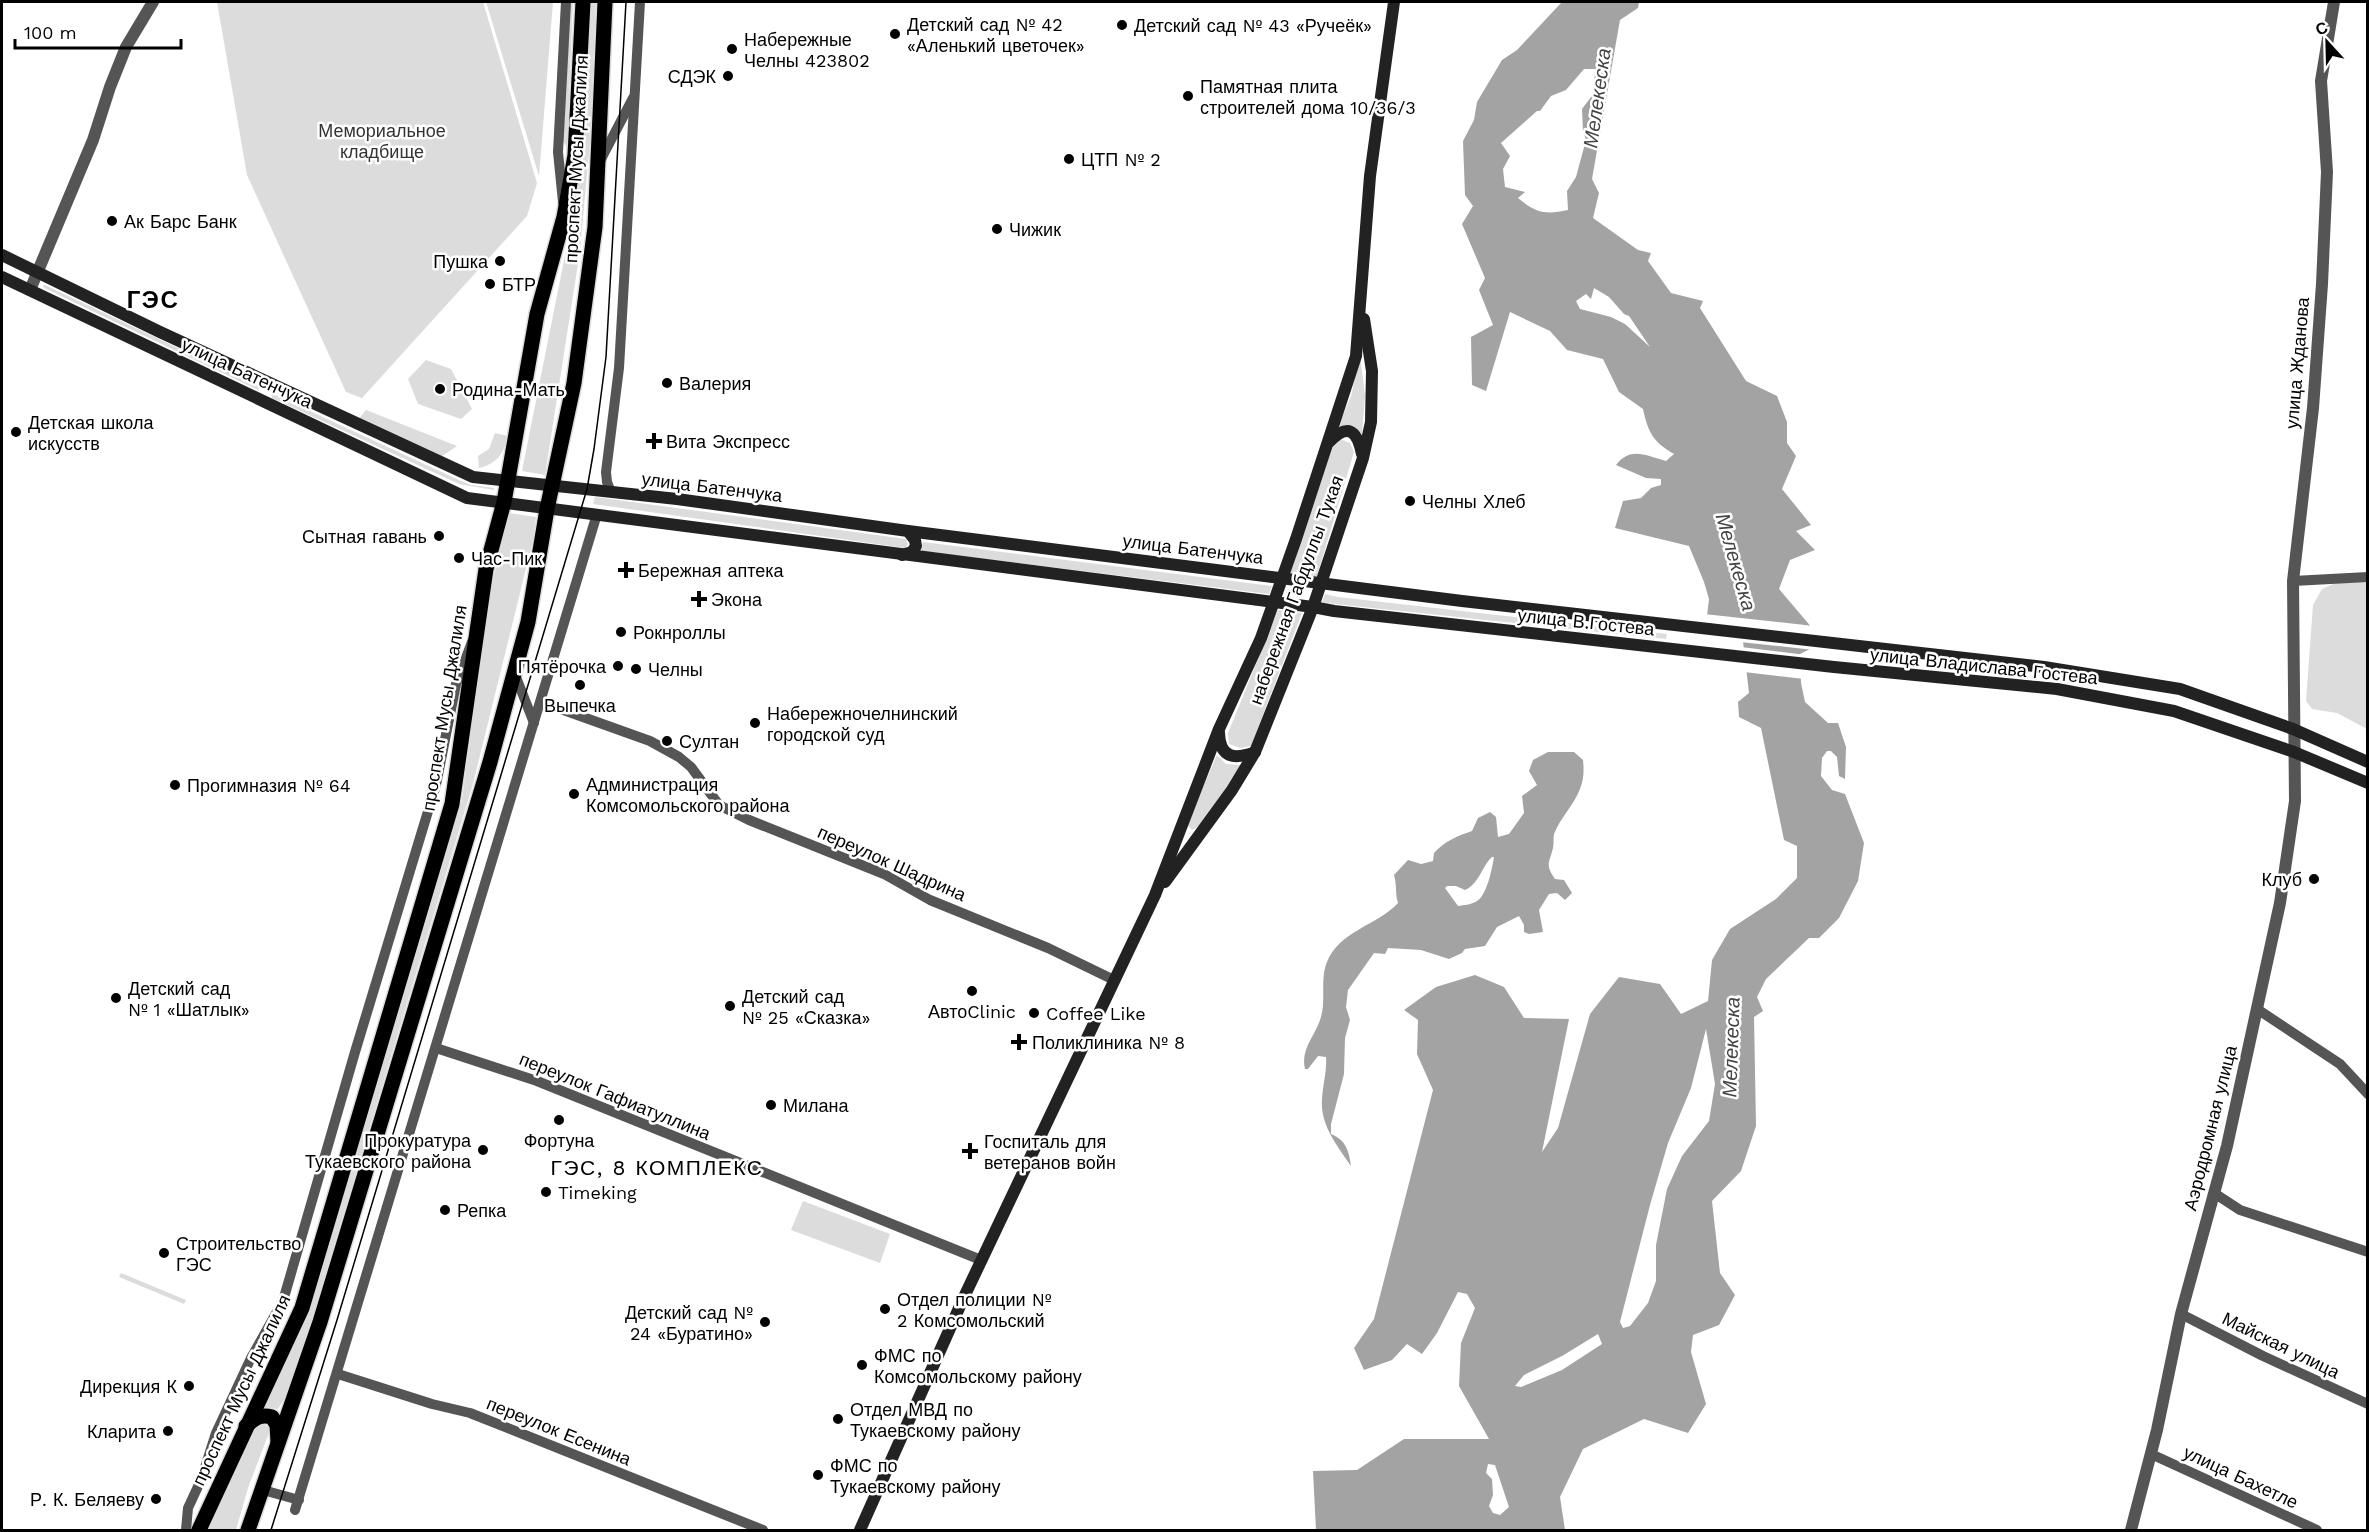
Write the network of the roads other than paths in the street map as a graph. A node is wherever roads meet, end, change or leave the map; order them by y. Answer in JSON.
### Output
{"nodes":[{"id":1,"x":153,"y":2,"type":"edge"},
{"id":2,"x":566,"y":2,"type":"edge"},
{"id":3,"x":584,"y":2,"type":"edge"},
{"id":4,"x":605,"y":2,"type":"edge"},
{"id":5,"x":640,"y":2,"type":"edge"},
{"id":6,"x":1394,"y":2,"type":"edge"},
{"id":7,"x":2334,"y":2,"type":"edge"},
{"id":8,"x":636,"y":91,"type":"junction"},
{"id":9,"x":597,"y":167,"type":"junction"},
{"id":10,"x":564,"y":217,"type":"junction"},
{"id":11,"x":2,"y":257,"type":"edge"},
{"id":12,"x":38,"y":271,"type":"junction"},
{"id":13,"x":2,"y":277,"type":"edge"},
{"id":14,"x":30,"y":290,"type":"junction"},
{"id":15,"x":1361,"y":300,"type":"junction"},
{"id":16,"x":277,"y":387,"type":"junction"},
{"id":17,"x":269,"y":404,"type":"junction"},
{"id":18,"x":1328,"y":443,"type":"junction"},
{"id":19,"x":1362,"y":458,"type":"junction"},
{"id":20,"x":509,"y":481,"type":"junction"},
{"id":21,"x":553,"y":486,"type":"junction"},
{"id":22,"x":611,"y":492,"type":"junction"},
{"id":23,"x":504,"y":502,"type":"junction"},
{"id":24,"x":548,"y":509,"type":"junction"},
{"id":25,"x":597,"y":514,"type":"junction"},
{"id":26,"x":908,"y":531,"type":"junction"},
{"id":27,"x":903,"y":555,"type":"junction"},
{"id":28,"x":2367,"y":577,"type":"edge"},
{"id":29,"x":1282,"y":578,"type":"junction"},
{"id":30,"x":2293,"y":581,"type":"junction"},
{"id":31,"x":1321,"y":582,"type":"junction"},
{"id":32,"x":1462,"y":601,"type":"joint"},
{"id":33,"x":1274,"y":603,"type":"junction"},
{"id":34,"x":1313,"y":607,"type":"junction"},
{"id":35,"x":1334,"y":611,"type":"joint"},
{"id":36,"x":475,"y":634,"type":"junction"},
{"id":37,"x":1837,"y":644,"type":"joint"},
{"id":38,"x":1834,"y":667,"type":"joint"},
{"id":39,"x":514,"y":672,"type":"junction"},
{"id":40,"x":540,"y":702,"type":"junction"},
{"id":41,"x":534,"y":723,"type":"junction"},
{"id":42,"x":1220,"y":729,"type":"junction"},
{"id":43,"x":2293,"y":729,"type":"junction"},
{"id":44,"x":1255,"y":752,"type":"junction"},
{"id":45,"x":2294,"y":752,"type":"junction"},
{"id":46,"x":2367,"y":762,"type":"edge"},
{"id":47,"x":2367,"y":783,"type":"edge"},
{"id":48,"x":1155,"y":895,"type":"junction"},
{"id":49,"x":1114,"y":980,"type":"junction"},
{"id":50,"x":2257,"y":1009,"type":"junction"},
{"id":51,"x":436,"y":1048,"type":"junction"},
{"id":52,"x":2367,"y":1094,"type":"edge"},
{"id":53,"x":2214,"y":1193,"type":"junction"},
{"id":54,"x":2367,"y":1252,"type":"edge"},
{"id":55,"x":981,"y":1260,"type":"junction"},
{"id":56,"x":2181,"y":1314,"type":"junction"},
{"id":57,"x":338,"y":1374,"type":"junction"},
{"id":58,"x":2367,"y":1404,"type":"edge"},
{"id":59,"x":245,"y":1427,"type":"junction"},
{"id":60,"x":278,"y":1445,"type":"junction"},
{"id":61,"x":2151,"y":1454,"type":"junction"},
{"id":62,"x":263,"y":1490,"type":"junction"},
{"id":63,"x":186,"y":1530,"type":"edge"},
{"id":64,"x":199,"y":1530,"type":"edge"},
{"id":65,"x":248,"y":1530,"type":"edge"},
{"id":66,"x":763,"y":1530,"type":"edge"},
{"id":67,"x":860,"y":1530,"type":"edge"},
{"id":68,"x":2131,"y":1530,"type":"edge"},
{"id":69,"x":2318,"y":1530,"type":"edge"}],
"edges":[{"from":1,"to":12,"type":"street"},
{"from":2,"to":10,"type":"street"},
{"from":3,"to":10,"type":"main road","name":"проспект Мусы Джалиля"},
{"from":4,"to":9,"type":"main road","name":"проспект Мусы Джалиля"},
{"from":5,"to":8,"type":"street"},
{"from":6,"to":15,"type":"main road","name":"набережная Габдуллы Тукая"},
{"from":7,"to":30,"type":"street","name":"улица Жданова"},
{"from":8,"to":9,"type":"street"},
{"from":8,"to":22,"type":"street"},
{"from":9,"to":21,"type":"main road","name":"проспект Мусы Джалиля"},
{"from":10,"to":20,"type":"main road","name":"проспект Мусы Джалиля"},
{"from":11,"to":12,"type":"main road","name":"улица Батенчука"},
{"from":12,"to":14,"type":"street"},
{"from":12,"to":16,"type":"main road","name":"улица Батенчука"},
{"from":13,"to":14,"type":"main road","name":"улица Батенчука"},
{"from":14,"to":17,"type":"main road","name":"улица Батенчука"},
{"from":15,"to":18,"type":"main road","name":"набережная Габдуллы Тукая"},
{"from":15,"to":19,"type":"main road","name":"набережная Габдуллы Тукая"},
{"from":16,"to":17,"type":"main road"},
{"from":16,"to":20,"type":"main road","name":"улица Батенчука"},
{"from":17,"to":23,"type":"main road","name":"улица Батенчука"},
{"from":18,"to":19,"type":"main road"},
{"from":18,"to":29,"type":"main road","name":"набережная Габдуллы Тукая"},
{"from":19,"to":31,"type":"main road","name":"набережная Габдуллы Тукая"},
{"from":20,"to":21,"type":"main road","name":"улица Батенчука"},
{"from":20,"to":23,"type":"main road","name":"проспект Мусы Джалиля"},
{"from":21,"to":22,"type":"main road","name":"улица Батенчука"},
{"from":21,"to":24,"type":"main road","name":"проспект Мусы Джалиля"},
{"from":22,"to":26,"type":"main road","name":"улица Батенчука"},
{"from":23,"to":24,"type":"main road","name":"улица Батенчука"},
{"from":23,"to":36,"type":"main road","name":"проспект Мусы Джалиля"},
{"from":24,"to":25,"type":"main road","name":"улица Батенчука"},
{"from":24,"to":39,"type":"main road","name":"проспект Мусы Джалиля"},
{"from":25,"to":27,"type":"main road","name":"улица Батенчука"},
{"from":25,"to":40,"type":"street"},
{"from":26,"to":27,"type":"main road"},
{"from":26,"to":29,"type":"main road","name":"улица Батенчука"},
{"from":27,"to":33,"type":"main road","name":"улица Батенчука"},
{"from":28,"to":30,"type":"street"},
{"from":29,"to":31,"type":"main road","name":"улица Батенчука"},
{"from":29,"to":33,"type":"main road","name":"набережная Габдуллы Тукая"},
{"from":30,"to":43,"type":"street","name":"улица Жданова"},
{"from":31,"to":32,"type":"main road","name":"улица Батенчука"},
{"from":31,"to":34,"type":"main road","name":"набережная Габдуллы Тукая"},
{"from":32,"to":37,"type":"main road","name":"улица В.Гостева"},
{"from":33,"to":34,"type":"main road","name":"улица Батенчука"},
{"from":33,"to":42,"type":"main road","name":"набережная Габдуллы Тукая"},
{"from":34,"to":35,"type":"main road","name":"улица Батенчука"},
{"from":34,"to":44,"type":"main road","name":"набережная Габдуллы Тукая"},
{"from":35,"to":38,"type":"main road","name":"улица В.Гостева"},
{"from":36,"to":59,"type":"main road","name":"проспект Мусы Джалиля"},
{"from":36,"to":63,"type":"street"},
{"from":37,"to":43,"type":"main road","name":"улица Владислава Гостева"},
{"from":38,"to":45,"type":"main road","name":"улица Владислава Гостева"},
{"from":39,"to":41,"type":"street"},
{"from":39,"to":60,"type":"main road","name":"проспект Мусы Джалиля"},
{"from":40,"to":41,"type":"street"},
{"from":40,"to":49,"type":"street","name":"переулок Шадрина"},
{"from":41,"to":51,"type":"street"},
{"from":42,"to":44,"type":"main road"},
{"from":42,"to":48,"type":"main road","name":"набережная Габдуллы Тукая"},
{"from":43,"to":45,"type":"street","name":"Аэродромная улица"},
{"from":43,"to":46,"type":"main road","name":"улица Владислава Гостева"},
{"from":44,"to":48,"type":"main road","name":"набережная Габдуллы Тукая"},
{"from":45,"to":47,"type":"main road","name":"улица Владислава Гостева"},
{"from":45,"to":50,"type":"street","name":"Аэродромная улица"},
{"from":48,"to":49,"type":"main road","name":"набережная Габдуллы Тукая"},
{"from":49,"to":55,"type":"main road","name":"набережная Габдуллы Тукая"},
{"from":50,"to":52,"type":"street"},
{"from":50,"to":53,"type":"street","name":"Аэродромная улица"},
{"from":51,"to":55,"type":"street","name":"переулок Гафиатуллина"},
{"from":51,"to":57,"type":"street"},
{"from":53,"to":54,"type":"street"},
{"from":53,"to":56,"type":"street","name":"Аэродромная улица"},
{"from":55,"to":67,"type":"main road","name":"набережная Габдуллы Тукая"},
{"from":56,"to":58,"type":"street","name":"Майская улица"},
{"from":56,"to":61,"type":"street","name":"Аэродромная улица"},
{"from":57,"to":62,"type":"street"},
{"from":57,"to":66,"type":"street","name":"переулок Есенина"},
{"from":59,"to":60,"type":"main road"},
{"from":59,"to":64,"type":"main road","name":"проспект Мусы Джалиля"},
{"from":60,"to":62,"type":"main road","name":"проспект Мусы Джалиля"},
{"from":61,"to":68,"type":"street","name":"Аэродромная улица"},
{"from":61,"to":69,"type":"street","name":"улица Бахетле"},
{"from":62,"to":65,"type":"main road","name":"проспект Мусы Джалиля"}]}
